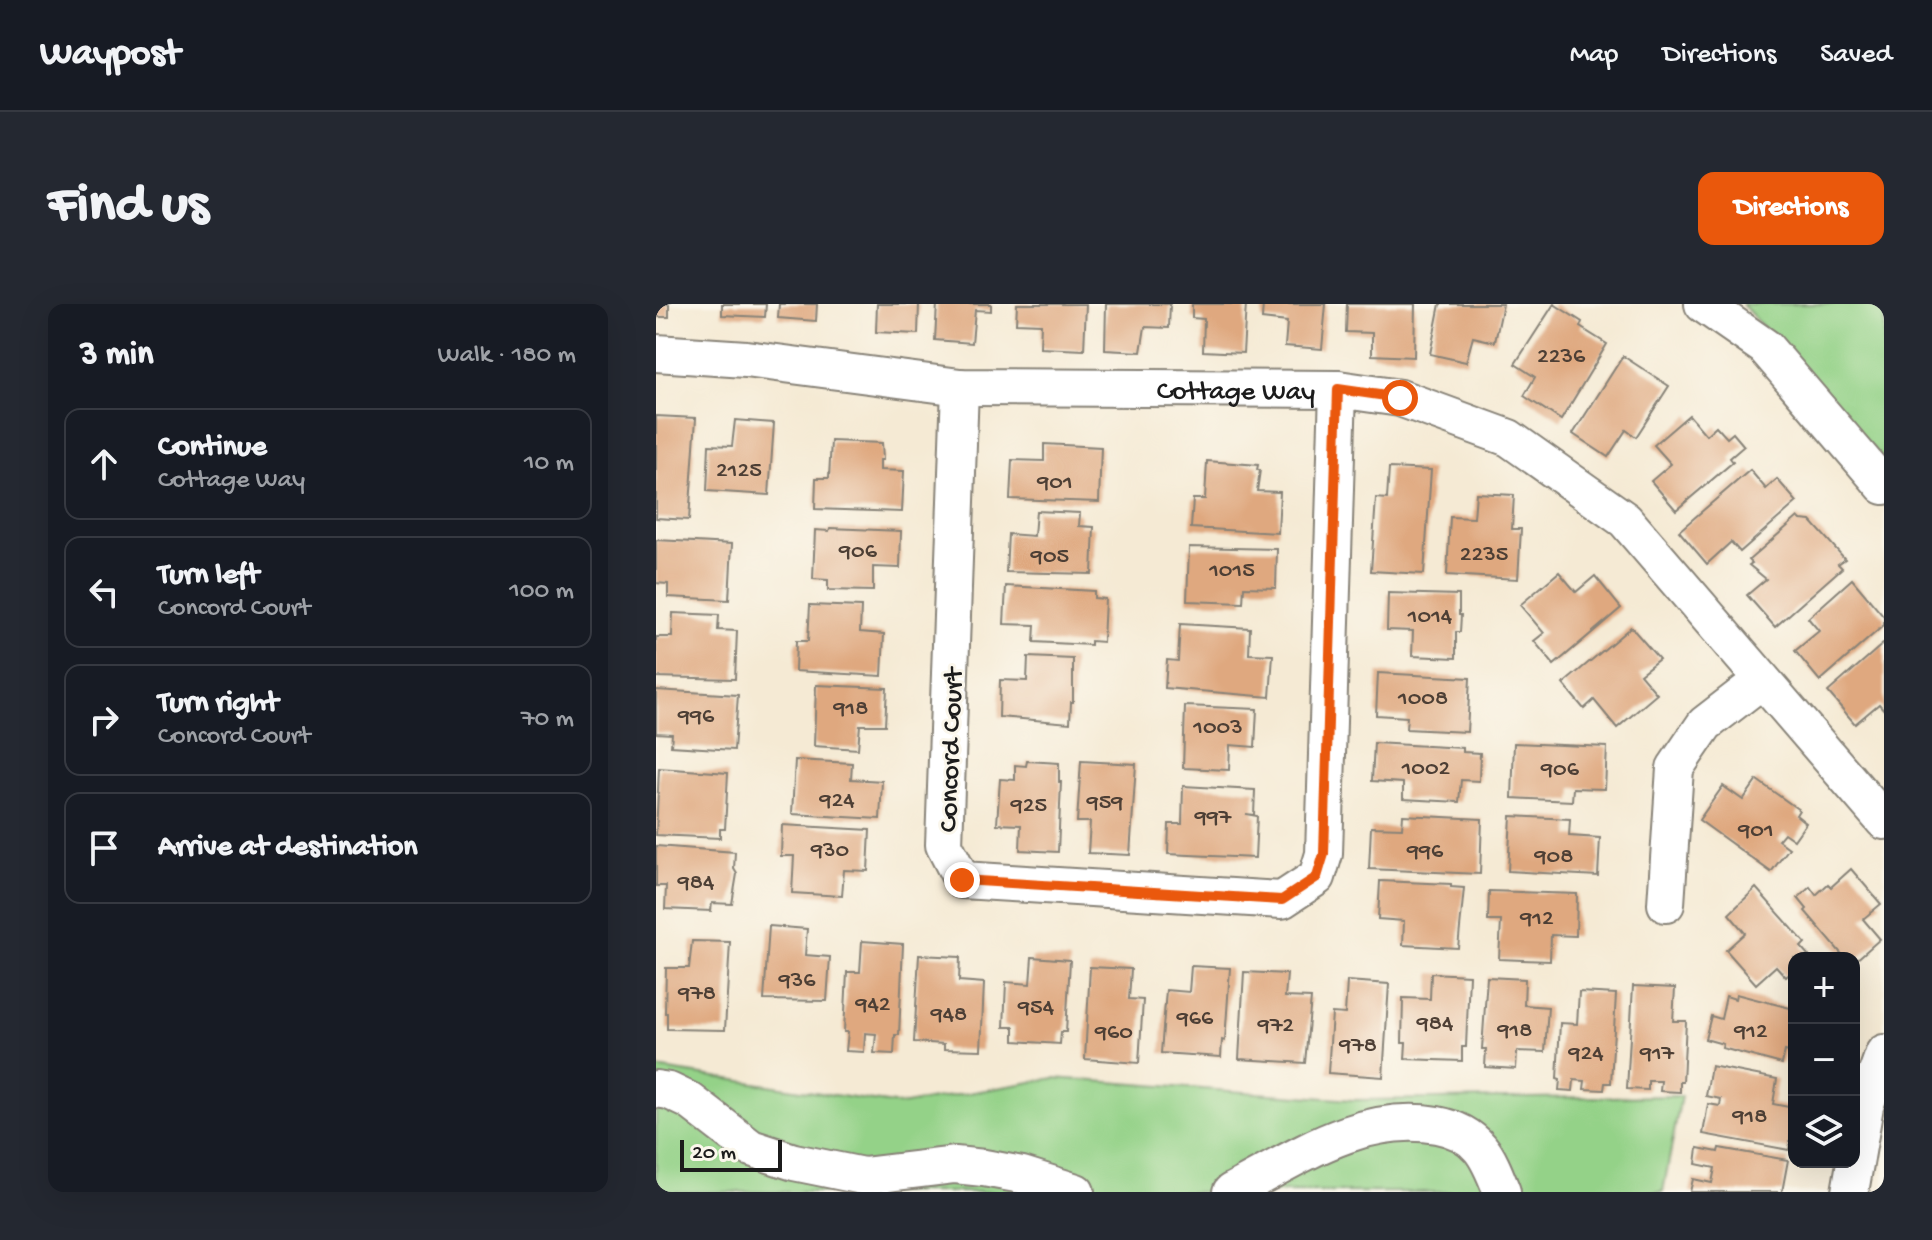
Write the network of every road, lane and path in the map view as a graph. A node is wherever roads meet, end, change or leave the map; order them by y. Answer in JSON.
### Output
{"nodes":[{"id":1,"x":1703,"y":304,"type":"edge"},
{"id":2,"x":656,"y":353,"type":"edge"},
{"id":3,"x":960,"y":387,"type":"junction"},
{"id":4,"x":1338,"y":389,"type":"junction"},
{"id":5,"x":1884,"y":486,"type":"edge"},
{"id":6,"x":1762,"y":680,"type":"junction"},
{"id":7,"x":1884,"y":821,"type":"edge"},
{"id":8,"x":1666,"y":904,"type":"dead end"},
{"id":9,"x":1884,"y":1053,"type":"edge"},
{"id":10,"x":656,"y":1089,"type":"edge"},
{"id":11,"x":1076,"y":1192,"type":"edge"},
{"id":12,"x":1231,"y":1192,"type":"edge"},
{"id":13,"x":1502,"y":1192,"type":"edge"},
{"id":14,"x":1850,"y":1192,"type":"edge"}],
"edges":[{"from":1,"to":5,"type":"street"},
{"from":2,"to":3,"type":"street","name":"Cottage Way"},
{"from":3,"to":4,"type":"street","name":"Cottage Way"},
{"from":3,"to":4,"type":"street","name":"Concord Court"},
{"from":4,"to":6,"type":"street","name":"Cottage Way"},
{"from":6,"to":7,"type":"street","name":"Cottage Way"},
{"from":6,"to":8,"type":"street"},
{"from":9,"to":14,"type":"street"},
{"from":10,"to":11,"type":"street"},
{"from":12,"to":13,"type":"street"}]}
